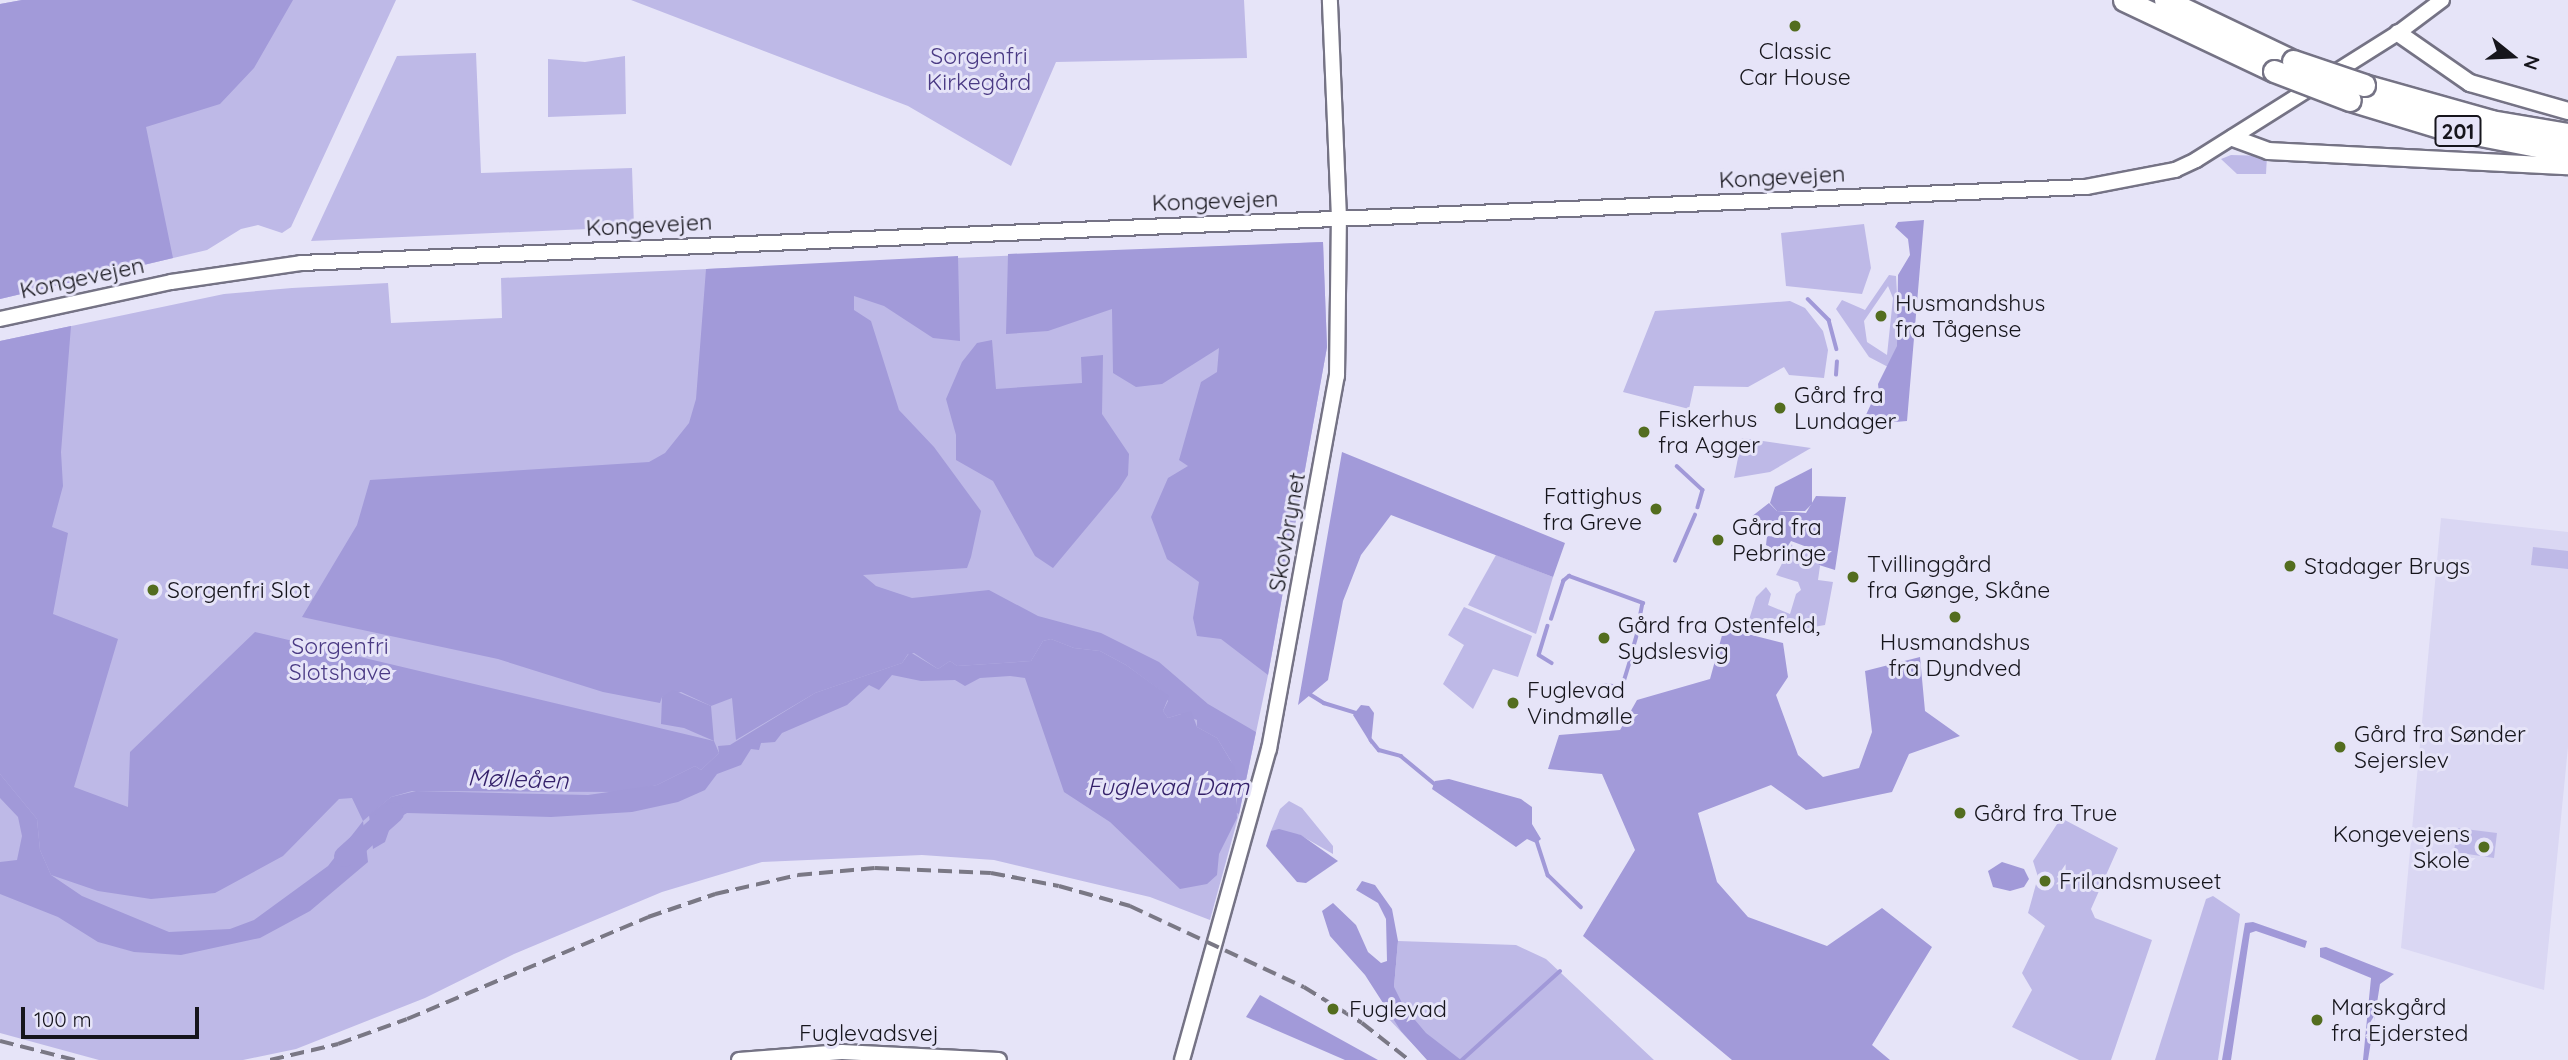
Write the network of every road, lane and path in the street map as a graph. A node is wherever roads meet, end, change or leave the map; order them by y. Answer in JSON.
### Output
{"nodes":[{"id":1,"x":1330,"y":0,"type":"edge"},
{"id":2,"x":2124,"y":0,"type":"edge"},
{"id":3,"x":2165,"y":0,"type":"edge"},
{"id":4,"x":2442,"y":0,"type":"edge"},
{"id":5,"x":2398,"y":33,"type":"junction"},
{"id":6,"x":2357,"y":92,"type":"junction"},
{"id":7,"x":2568,"y":111,"type":"edge"},
{"id":8,"x":2568,"y":135,"type":"edge"},
{"id":9,"x":2233,"y":138,"type":"junction"},
{"id":10,"x":2568,"y":152,"type":"edge"},
{"id":11,"x":2568,"y":166,"type":"edge"},
{"id":12,"x":1339,"y":218,"type":"junction"},
{"id":13,"x":0,"y":319,"type":"edge"},
{"id":14,"x":739,"y":1060,"type":"edge"},
{"id":15,"x":999,"y":1060,"type":"edge"},
{"id":16,"x":1182,"y":1060,"type":"edge"}],
"edges":[{"from":1,"to":12,"type":"street","name":"Skovbrynet"},
{"from":2,"to":6,"type":"highway","number":"201","bridge":true},
{"from":3,"to":6,"type":"highway","number":"201","bridge":true},
{"from":4,"to":5,"type":"street","name":"Kongevejen"},
{"from":5,"to":7,"type":"main road","number":"201"},
{"from":5,"to":9,"type":"street","name":"Kongevejen"},
{"from":6,"to":8,"type":"highway","number":"201"},
{"from":6,"to":10,"type":"highway","number":"201"},
{"from":9,"to":11,"type":"main road","number":"201"},
{"from":9,"to":12,"type":"street","name":"Kongevejen"},
{"from":12,"to":13,"type":"street","name":"Kongevejen"},
{"from":12,"to":16,"type":"street","name":"Skovbrynet"},
{"from":14,"to":15,"type":"street","name":"Fuglevadsvej"}]}
